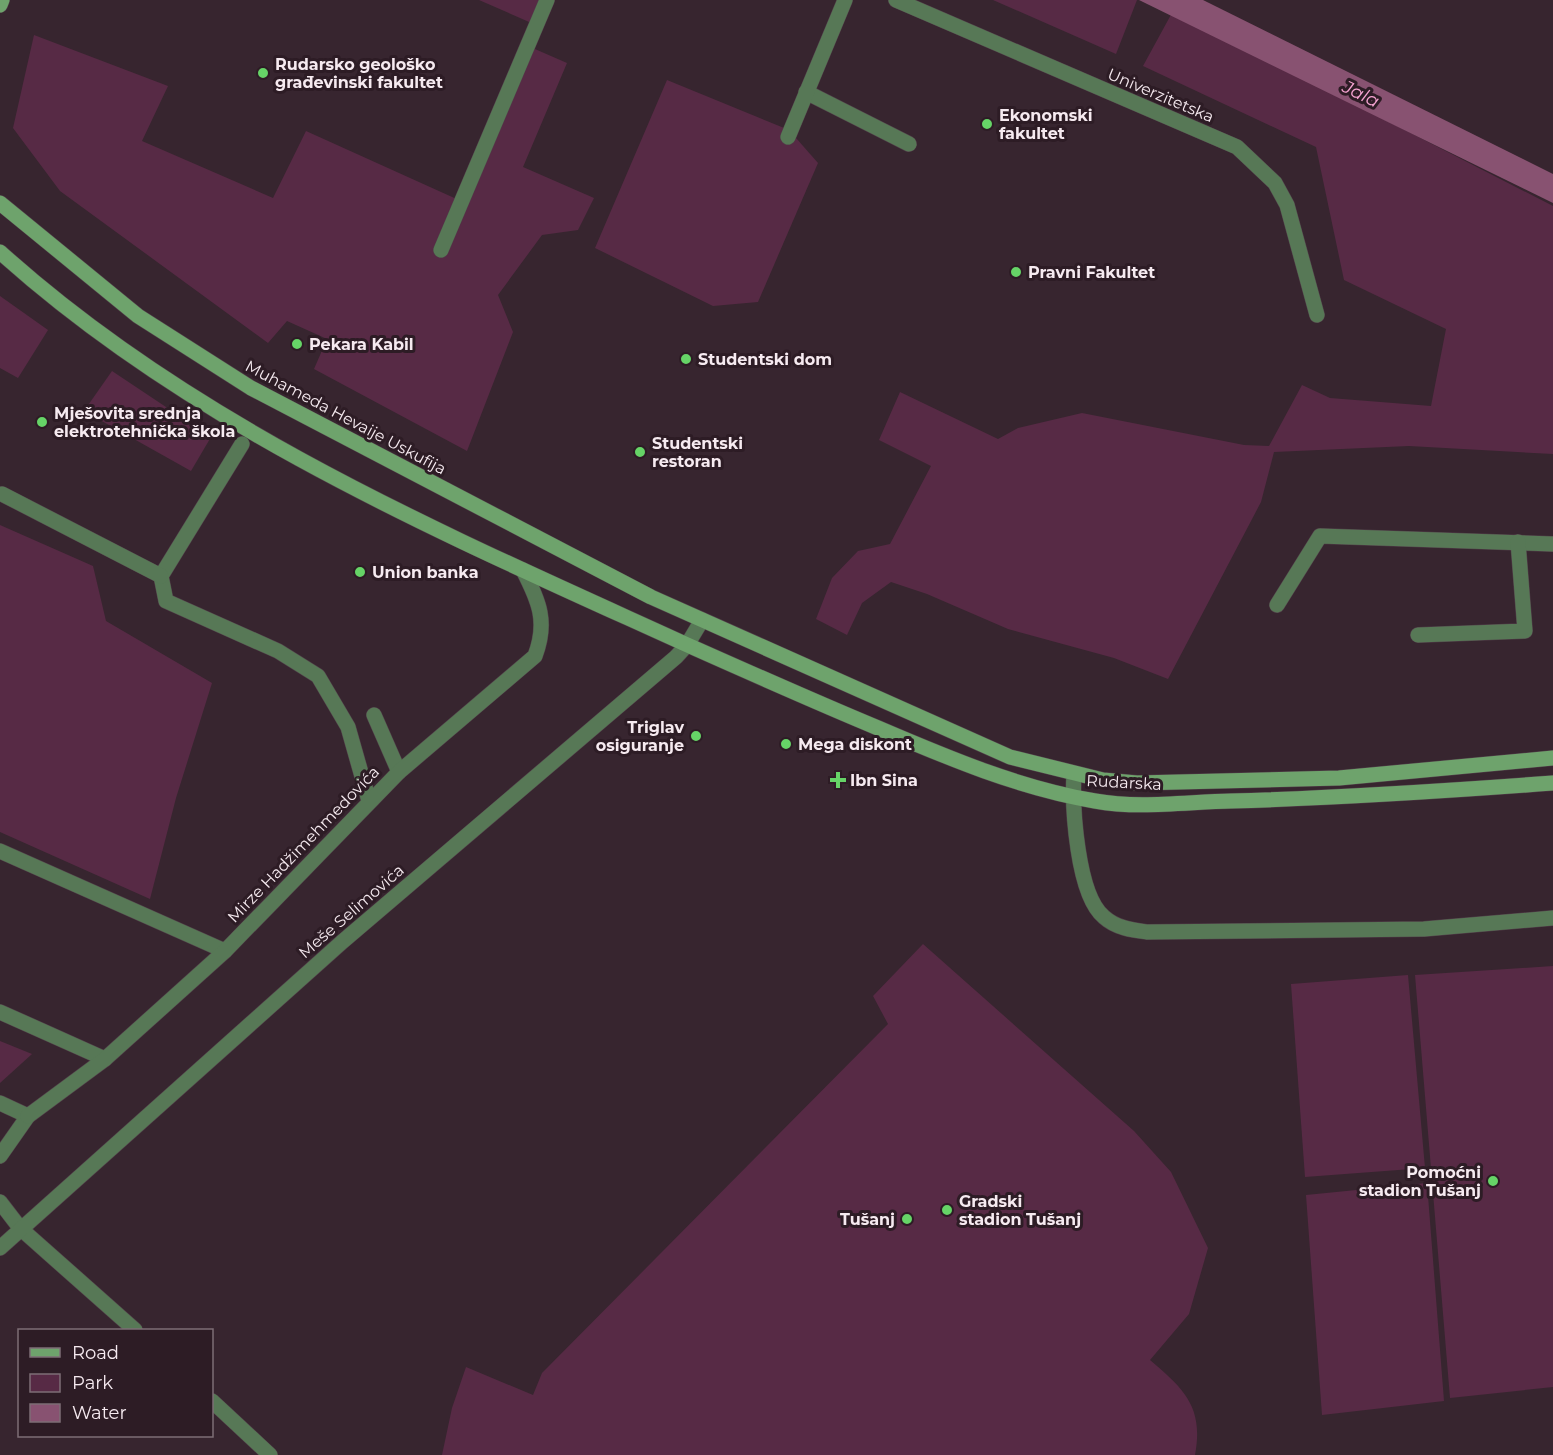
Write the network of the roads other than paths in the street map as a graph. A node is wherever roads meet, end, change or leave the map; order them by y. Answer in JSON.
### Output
{"nodes":[{"id":1,"x":2,"y":0,"type":"edge"},
{"id":2,"x":546,"y":0,"type":"edge"},
{"id":3,"x":845,"y":0,"type":"edge"},
{"id":4,"x":896,"y":0,"type":"edge"},
{"id":5,"x":0,"y":5,"type":"edge"},
{"id":6,"x":806,"y":92,"type":"junction"},
{"id":7,"x":788,"y":137,"type":"dead end"},
{"id":8,"x":909,"y":144,"type":"dead end"},
{"id":9,"x":0,"y":203,"type":"edge"},
{"id":10,"x":441,"y":250,"type":"dead end"},
{"id":11,"x":0,"y":252,"type":"edge"},
{"id":12,"x":1317,"y":315,"type":"dead end"},
{"id":13,"x":242,"y":444,"type":"dead end"},
{"id":14,"x":2,"y":494,"type":"dead end"},
{"id":15,"x":1518,"y":542,"type":"junction"},
{"id":16,"x":1553,"y":544,"type":"edge"},
{"id":17,"x":523,"y":570,"type":"junction"},
{"id":18,"x":161,"y":576,"type":"junction"},
{"id":19,"x":1277,"y":605,"type":"dead end"},
{"id":20,"x":702,"y":620,"type":"junction"},
{"id":21,"x":1418,"y":635,"type":"dead end"},
{"id":22,"x":687,"y":645,"type":"junction"},
{"id":23,"x":374,"y":715,"type":"dead end"},
{"id":24,"x":1553,"y":758,"type":"edge"},
{"id":25,"x":399,"y":772,"type":"junction"},
{"id":26,"x":1074,"y":774,"type":"junction"},
{"id":27,"x":1553,"y":783,"type":"edge"},
{"id":28,"x":1072,"y":797,"type":"junction"},
{"id":29,"x":369,"y":801,"type":"junction"},
{"id":30,"x":0,"y":851,"type":"edge"},
{"id":31,"x":1553,"y":918,"type":"edge"},
{"id":32,"x":225,"y":951,"type":"junction"},
{"id":33,"x":0,"y":1012,"type":"edge"},
{"id":34,"x":105,"y":1059,"type":"junction"},
{"id":35,"x":0,"y":1103,"type":"edge"},
{"id":36,"x":28,"y":1116,"type":"junction"},
{"id":37,"x":0,"y":1156,"type":"edge"},
{"id":38,"x":0,"y":1202,"type":"edge"},
{"id":39,"x":20,"y":1228,"type":"junction"},
{"id":40,"x":0,"y":1248,"type":"edge"},
{"id":41,"x":134,"y":1329,"type":"edge"},
{"id":42,"x":213,"y":1402,"type":"edge"},
{"id":43,"x":270,"y":1455,"type":"edge"}],
"edges":[{"from":1,"to":5,"type":"main road"},
{"from":2,"to":10,"type":"street"},
{"from":3,"to":6,"type":"street"},
{"from":4,"to":12,"type":"street","name":"Univerzitetska"},
{"from":6,"to":7,"type":"street"},
{"from":6,"to":8,"type":"street"},
{"from":9,"to":20,"type":"main road","name":"Muhameda Hevaije Uskufija"},
{"from":11,"to":17,"type":"main road"},
{"from":13,"to":18,"type":"street"},
{"from":14,"to":18,"type":"street"},
{"from":15,"to":16,"type":"street"},
{"from":15,"to":19,"type":"street"},
{"from":15,"to":21,"type":"street"},
{"from":17,"to":22,"type":"main road"},
{"from":17,"to":25,"type":"street","name":"Mirze Hadžimehmedovića"},
{"from":18,"to":29,"type":"street"},
{"from":20,"to":22,"type":"street","name":"Meše Selimovića"},
{"from":20,"to":26,"type":"main road","name":"Rudarska"},
{"from":22,"to":28,"type":"main road","name":"Rudarska"},
{"from":22,"to":39,"type":"street","name":"Meše Selimovića"},
{"from":23,"to":25,"type":"street"},
{"from":24,"to":26,"type":"main road","name":"Rudarska"},
{"from":25,"to":29,"type":"street","name":"Mirze Hadžimehmedovića"},
{"from":26,"to":28,"type":"street"},
{"from":27,"to":28,"type":"main road","name":"Rudarska"},
{"from":28,"to":31,"type":"street"},
{"from":29,"to":32,"type":"street","name":"Mirze Hadžimehmedovića"},
{"from":30,"to":32,"type":"street"},
{"from":32,"to":34,"type":"street","name":"Mirze Hadžimehmedovića"},
{"from":33,"to":34,"type":"street"},
{"from":34,"to":36,"type":"street","name":"Mirze Hadžimehmedovića"},
{"from":35,"to":36,"type":"street"},
{"from":36,"to":37,"type":"street","name":"Mirze Hadžimehmedovića"},
{"from":38,"to":39,"type":"street"},
{"from":39,"to":40,"type":"street","name":"Meše Selimovića"},
{"from":39,"to":41,"type":"street"},
{"from":42,"to":43,"type":"street"}]}
